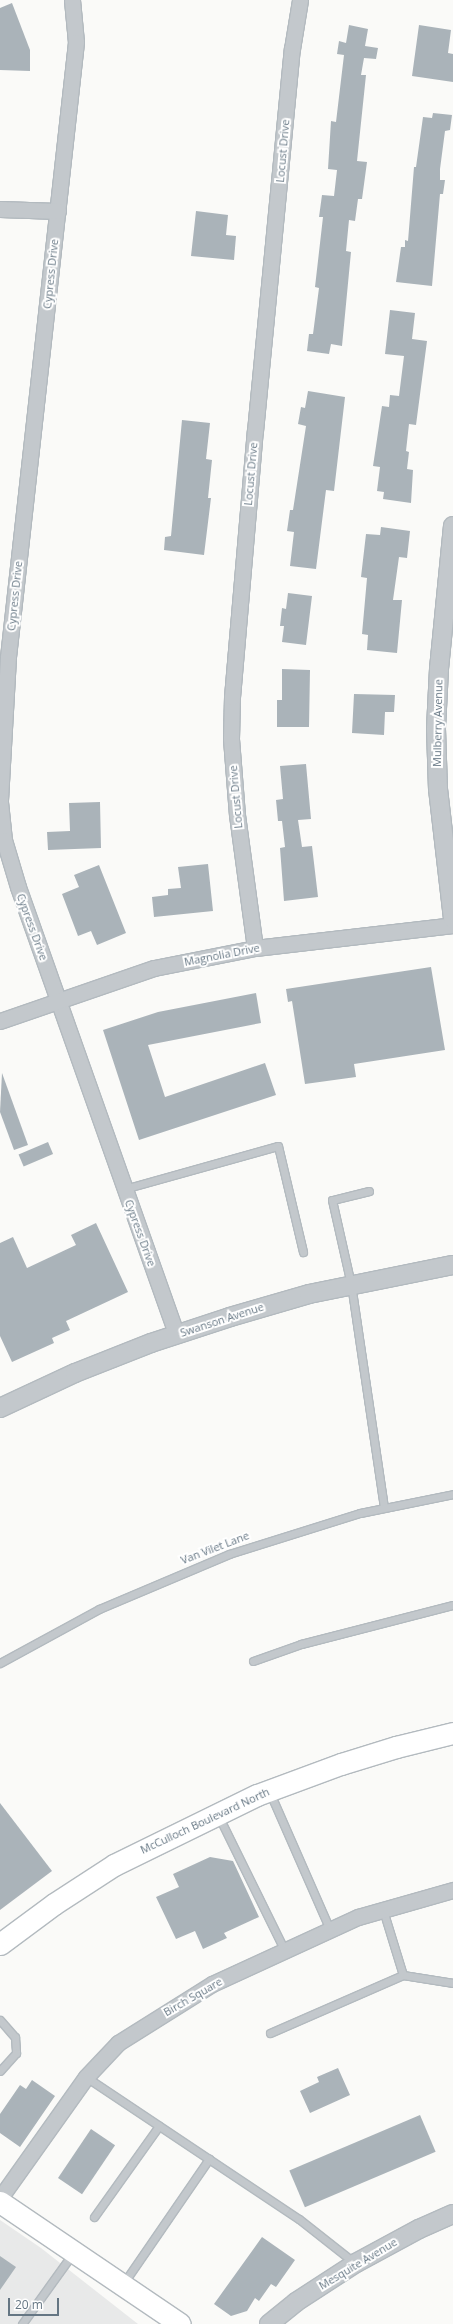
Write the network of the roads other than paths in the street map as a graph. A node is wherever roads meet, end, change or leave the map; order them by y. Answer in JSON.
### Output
{"nodes":[{"id":1,"x":72,"y":0,"type":"edge"},
{"id":2,"x":300,"y":0,"type":"edge"},
{"id":3,"x":0,"y":209,"type":"edge"},
{"id":4,"x":58,"y":211,"type":"junction"},
{"id":5,"x":453,"y":526,"type":"edge"},
{"id":6,"x":449,"y":614,"type":"edge"},
{"id":7,"x":4,"y":657,"type":"edge"},
{"id":8,"x":453,"y":920,"type":"edge"},
{"id":9,"x":453,"y":925,"type":"edge"},
{"id":10,"x":255,"y":948,"type":"junction"},
{"id":11,"x":59,"y":1001,"type":"junction"},
{"id":12,"x":0,"y":1021,"type":"edge"},
{"id":13,"x":124,"y":1189,"type":"junction"},
{"id":14,"x":369,"y":1191,"type":"dead end"},
{"id":15,"x":303,"y":1252,"type":"dead end"},
{"id":16,"x":453,"y":1265,"type":"edge"},
{"id":17,"x":351,"y":1284,"type":"junction"},
{"id":18,"x":176,"y":1334,"type":"junction"},
{"id":19,"x":0,"y":1408,"type":"edge"},
{"id":20,"x":453,"y":1494,"type":"edge"},
{"id":21,"x":384,"y":1507,"type":"junction"},
{"id":22,"x":453,"y":1605,"type":"edge"},
{"id":23,"x":253,"y":1660,"type":"dead end"},
{"id":24,"x":0,"y":1663,"type":"edge"},
{"id":25,"x":453,"y":1733,"type":"edge"},
{"id":26,"x":269,"y":1790,"type":"junction"},
{"id":27,"x":218,"y":1814,"type":"junction"},
{"id":28,"x":453,"y":1890,"type":"edge"},
{"id":29,"x":382,"y":1910,"type":"junction"},
{"id":30,"x":330,"y":1930,"type":"junction"},
{"id":31,"x":0,"y":1944,"type":"edge"},
{"id":32,"x":285,"y":1951,"type":"junction"},
{"id":33,"x":403,"y":1975,"type":"junction"},
{"id":34,"x":453,"y":1983,"type":"edge"},
{"id":35,"x":0,"y":2020,"type":"edge"},
{"id":36,"x":270,"y":2033,"type":"dead end"},
{"id":37,"x":0,"y":2071,"type":"edge"},
{"id":38,"x":86,"y":2077,"type":"junction"},
{"id":39,"x":159,"y":2126,"type":"junction"},
{"id":40,"x":209,"y":2159,"type":"junction"},
{"id":41,"x":0,"y":2198,"type":"edge"},
{"id":42,"x":0,"y":2202,"type":"edge"},
{"id":43,"x":453,"y":2214,"type":"edge"},
{"id":44,"x":94,"y":2217,"type":"dead end"},
{"id":45,"x":73,"y":2252,"type":"junction"},
{"id":46,"x":356,"y":2263,"type":"junction"},
{"id":47,"x":122,"y":2285,"type":"junction"},
{"id":48,"x":22,"y":2324,"type":"edge"},
{"id":49,"x":180,"y":2324,"type":"edge"},
{"id":50,"x":269,"y":2324,"type":"edge"}],
"edges":[{"from":1,"to":4,"type":"street","name":"Cypress Drive"},
{"from":2,"to":10,"type":"street","name":"Locust Drive"},
{"from":3,"to":4,"type":"street"},
{"from":4,"to":7,"type":"street","name":"Cypress Drive"},
{"from":5,"to":6,"type":"street","name":"Mulberry Avenue"},
{"from":6,"to":8,"type":"street","name":"Mulberry Avenue"},
{"from":7,"to":11,"type":"street","name":"Cypress Drive"},
{"from":9,"to":10,"type":"street","name":"Magnolia Drive"},
{"from":10,"to":11,"type":"street","name":"Magnolia Drive"},
{"from":11,"to":12,"type":"street","name":"Magnolia Drive"},
{"from":11,"to":13,"type":"street","name":"Cypress Drive"},
{"from":13,"to":15,"type":"lane"},
{"from":13,"to":18,"type":"street","name":"Cypress Drive"},
{"from":14,"to":17,"type":"lane"},
{"from":16,"to":17,"type":"street","name":"Swanson Avenue"},
{"from":17,"to":18,"type":"street","name":"Swanson Avenue"},
{"from":17,"to":21,"type":"lane"},
{"from":18,"to":19,"type":"street","name":"Swanson Avenue"},
{"from":20,"to":21,"type":"lane","name":"Van Vilet Lane"},
{"from":21,"to":24,"type":"lane","name":"Van Vilet Lane"},
{"from":22,"to":23,"type":"lane"},
{"from":25,"to":26,"type":"main road","name":"McCulloch Boulevard North"},
{"from":26,"to":27,"type":"main road","name":"McCulloch Boulevard North"},
{"from":26,"to":30,"type":"lane"},
{"from":27,"to":31,"type":"main road","name":"McCulloch Boulevard North"},
{"from":27,"to":32,"type":"lane"},
{"from":28,"to":29,"type":"street","name":"Birch Square"},
{"from":29,"to":30,"type":"street","name":"Birch Square"},
{"from":29,"to":33,"type":"lane"},
{"from":30,"to":32,"type":"street","name":"Birch Square"},
{"from":32,"to":38,"type":"street","name":"Birch Square"},
{"from":33,"to":34,"type":"lane"},
{"from":33,"to":36,"type":"lane"},
{"from":35,"to":37,"type":"lane"},
{"from":38,"to":39,"type":"lane"},
{"from":38,"to":41,"type":"street","name":"Birch Square"},
{"from":39,"to":40,"type":"lane"},
{"from":39,"to":44,"type":"lane"},
{"from":40,"to":46,"type":"lane"},
{"from":40,"to":47,"type":"lane"},
{"from":42,"to":45,"type":"main road"},
{"from":43,"to":46,"type":"street","name":"Mesquite Avenue"},
{"from":45,"to":47,"type":"main road"},
{"from":45,"to":48,"type":"lane"},
{"from":46,"to":50,"type":"street","name":"Mesquite Avenue"},
{"from":47,"to":49,"type":"main road"}]}
